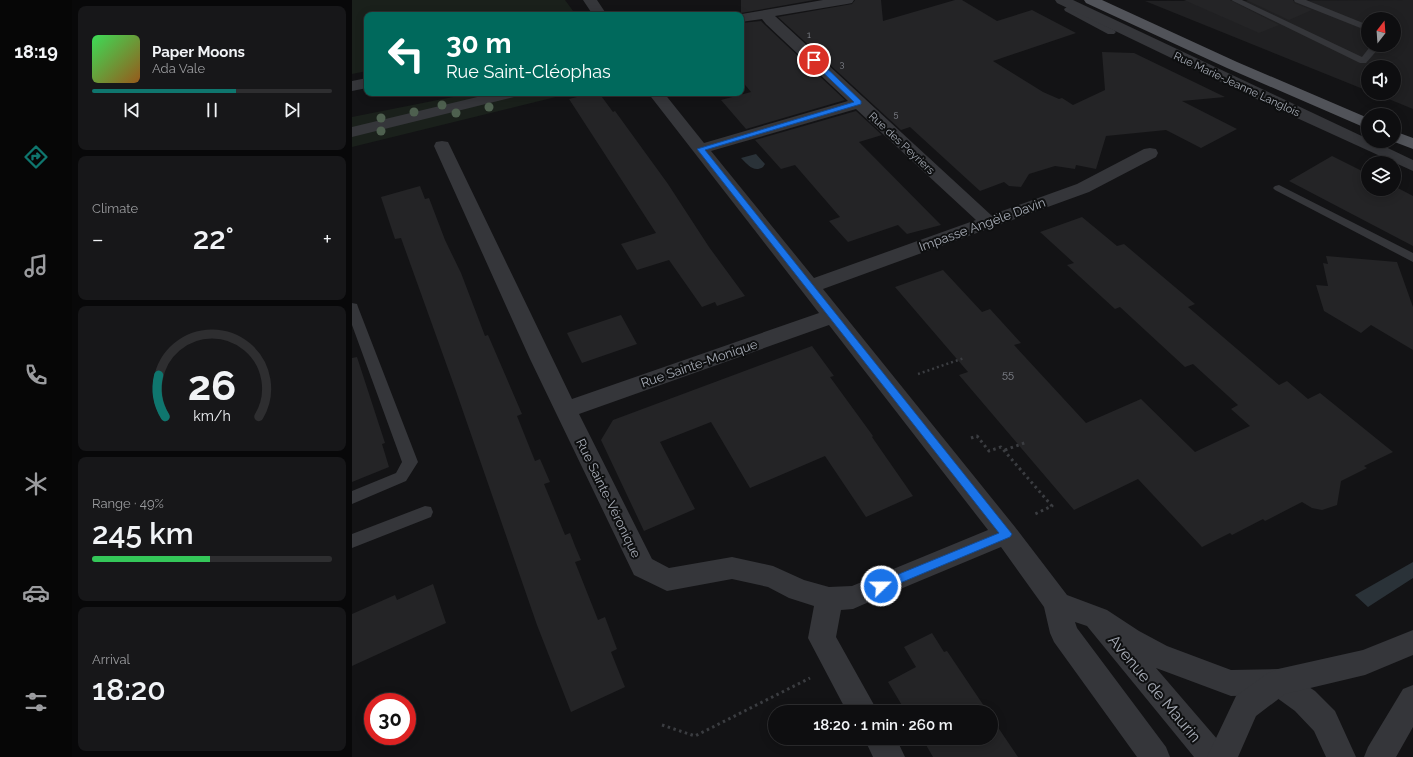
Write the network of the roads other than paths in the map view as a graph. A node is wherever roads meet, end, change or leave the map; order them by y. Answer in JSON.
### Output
{"nodes":[{"id":1,"x":590,"y":0,"type":"edge"},
{"id":2,"x":847,"y":0,"type":"edge"},
{"id":3,"x":1235,"y":0,"type":"edge"},
{"id":4,"x":1298,"y":0,"type":"edge"},
{"id":5,"x":1095,"y":2,"type":"edge"},
{"id":6,"x":1067,"y":3,"type":"edge"},
{"id":7,"x":598,"y":12,"type":"edge"},
{"id":8,"x":766,"y":14,"type":"junction"},
{"id":9,"x":744,"y":18,"type":"edge"},
{"id":10,"x":1361,"y":25,"type":"edge"},
{"id":11,"x":1111,"y":32,"type":"dead end"},
{"id":12,"x":1371,"y":52,"type":"edge"},
{"id":13,"x":364,"y":84,"type":"edge"},
{"id":14,"x":352,"y":86,"type":"edge"},
{"id":15,"x":501,"y":96,"type":"edge"},
{"id":16,"x":658,"y":96,"type":"edge"},
{"id":17,"x":859,"y":103,"type":"junction"},
{"id":18,"x":1361,"y":121,"type":"edge"},
{"id":19,"x":352,"y":132,"type":"edge"},
{"id":20,"x":1401,"y":139,"type":"edge"},
{"id":21,"x":1413,"y":144,"type":"edge"},
{"id":22,"x":442,"y":146,"type":"dead end"},
{"id":23,"x":701,"y":149,"type":"junction"},
{"id":24,"x":1150,"y":153,"type":"dead end"},
{"id":25,"x":1413,"y":166,"type":"edge"},
{"id":26,"x":1279,"y":188,"type":"dead end"},
{"id":27,"x":988,"y":222,"type":"junction"},
{"id":28,"x":1413,"y":258,"type":"edge"},
{"id":29,"x":810,"y":287,"type":"junction"},
{"id":30,"x":352,"y":306,"type":"edge"},
{"id":31,"x":833,"y":316,"type":"junction"},
{"id":32,"x":566,"y":410,"type":"junction"},
{"id":33,"x":352,"y":498,"type":"edge"},
{"id":34,"x":425,"y":512,"type":"dead end"},
{"id":35,"x":1006,"y":534,"type":"junction"},
{"id":36,"x":352,"y":541,"type":"edge"},
{"id":37,"x":829,"y":598,"type":"junction"},
{"id":38,"x":1058,"y":603,"type":"junction"},
{"id":39,"x":1097,"y":618,"type":"junction"},
{"id":40,"x":1413,"y":642,"type":"edge"},
{"id":41,"x":1278,"y":682,"type":"junction"},
{"id":42,"x":1413,"y":698,"type":"edge"},
{"id":43,"x":859,"y":705,"type":"edge"},
{"id":44,"x":883,"y":745,"type":"edge"},
{"id":45,"x":890,"y":757,"type":"edge"},
{"id":46,"x":1155,"y":757,"type":"edge"},
{"id":47,"x":1213,"y":757,"type":"edge"},
{"id":48,"x":1222,"y":757,"type":"edge"},
{"id":49,"x":1341,"y":757,"type":"edge"},
{"id":50,"x":1379,"y":757,"type":"edge"}],
"edges":[{"from":1,"to":7,"type":"street"},
{"from":2,"to":8,"type":"street"},
{"from":3,"to":12,"type":"lane"},
{"from":4,"to":10,"type":"lane"},
{"from":5,"to":18,"type":"main road"},
{"from":6,"to":11,"type":"lane"},
{"from":6,"to":25,"type":"street","name":"Rue Marie-Jeanne Langlois"},
{"from":8,"to":9,"type":"street"},
{"from":8,"to":17,"type":"street","name":"Rue des Peyriers"},
{"from":13,"to":14,"type":"street"},
{"from":15,"to":19,"type":"street"},
{"from":16,"to":23,"type":"street"},
{"from":17,"to":23,"type":"street"},
{"from":17,"to":27,"type":"street","name":"Rue des Peyriers"},
{"from":20,"to":21,"type":"main road"},
{"from":22,"to":32,"type":"street","name":"Rue Sainte-Véronique"},
{"from":23,"to":29,"type":"street"},
{"from":24,"to":27,"type":"street","name":"Impasse Angèle Davin"},
{"from":26,"to":28,"type":"lane"},
{"from":27,"to":29,"type":"street","name":"Impasse Angèle Davin"},
{"from":29,"to":31,"type":"street"},
{"from":30,"to":33,"type":"lane"},
{"from":31,"to":32,"type":"street","name":"Rue Sainte-Monique"},
{"from":31,"to":35,"type":"street"},
{"from":32,"to":37,"type":"street","name":"Rue Sainte-Véronique"},
{"from":34,"to":36,"type":"lane"},
{"from":35,"to":37,"type":"street","name":"Rue Sainte-Véronique"},
{"from":35,"to":38,"type":"street"},
{"from":37,"to":43,"type":"street"},
{"from":38,"to":39,"type":"street","name":"Avenue de Maurin"},
{"from":38,"to":46,"type":"street"},
{"from":39,"to":41,"type":"street","name":"Avenue de Maurin"},
{"from":39,"to":47,"type":"street","name":"Avenue de Maurin"},
{"from":40,"to":41,"type":"street","name":"Avenue de Maurin"},
{"from":41,"to":48,"type":"street","name":"Avenue de Maurin"},
{"from":41,"to":49,"type":"street"},
{"from":42,"to":50,"type":"street"},
{"from":44,"to":45,"type":"street"}]}
